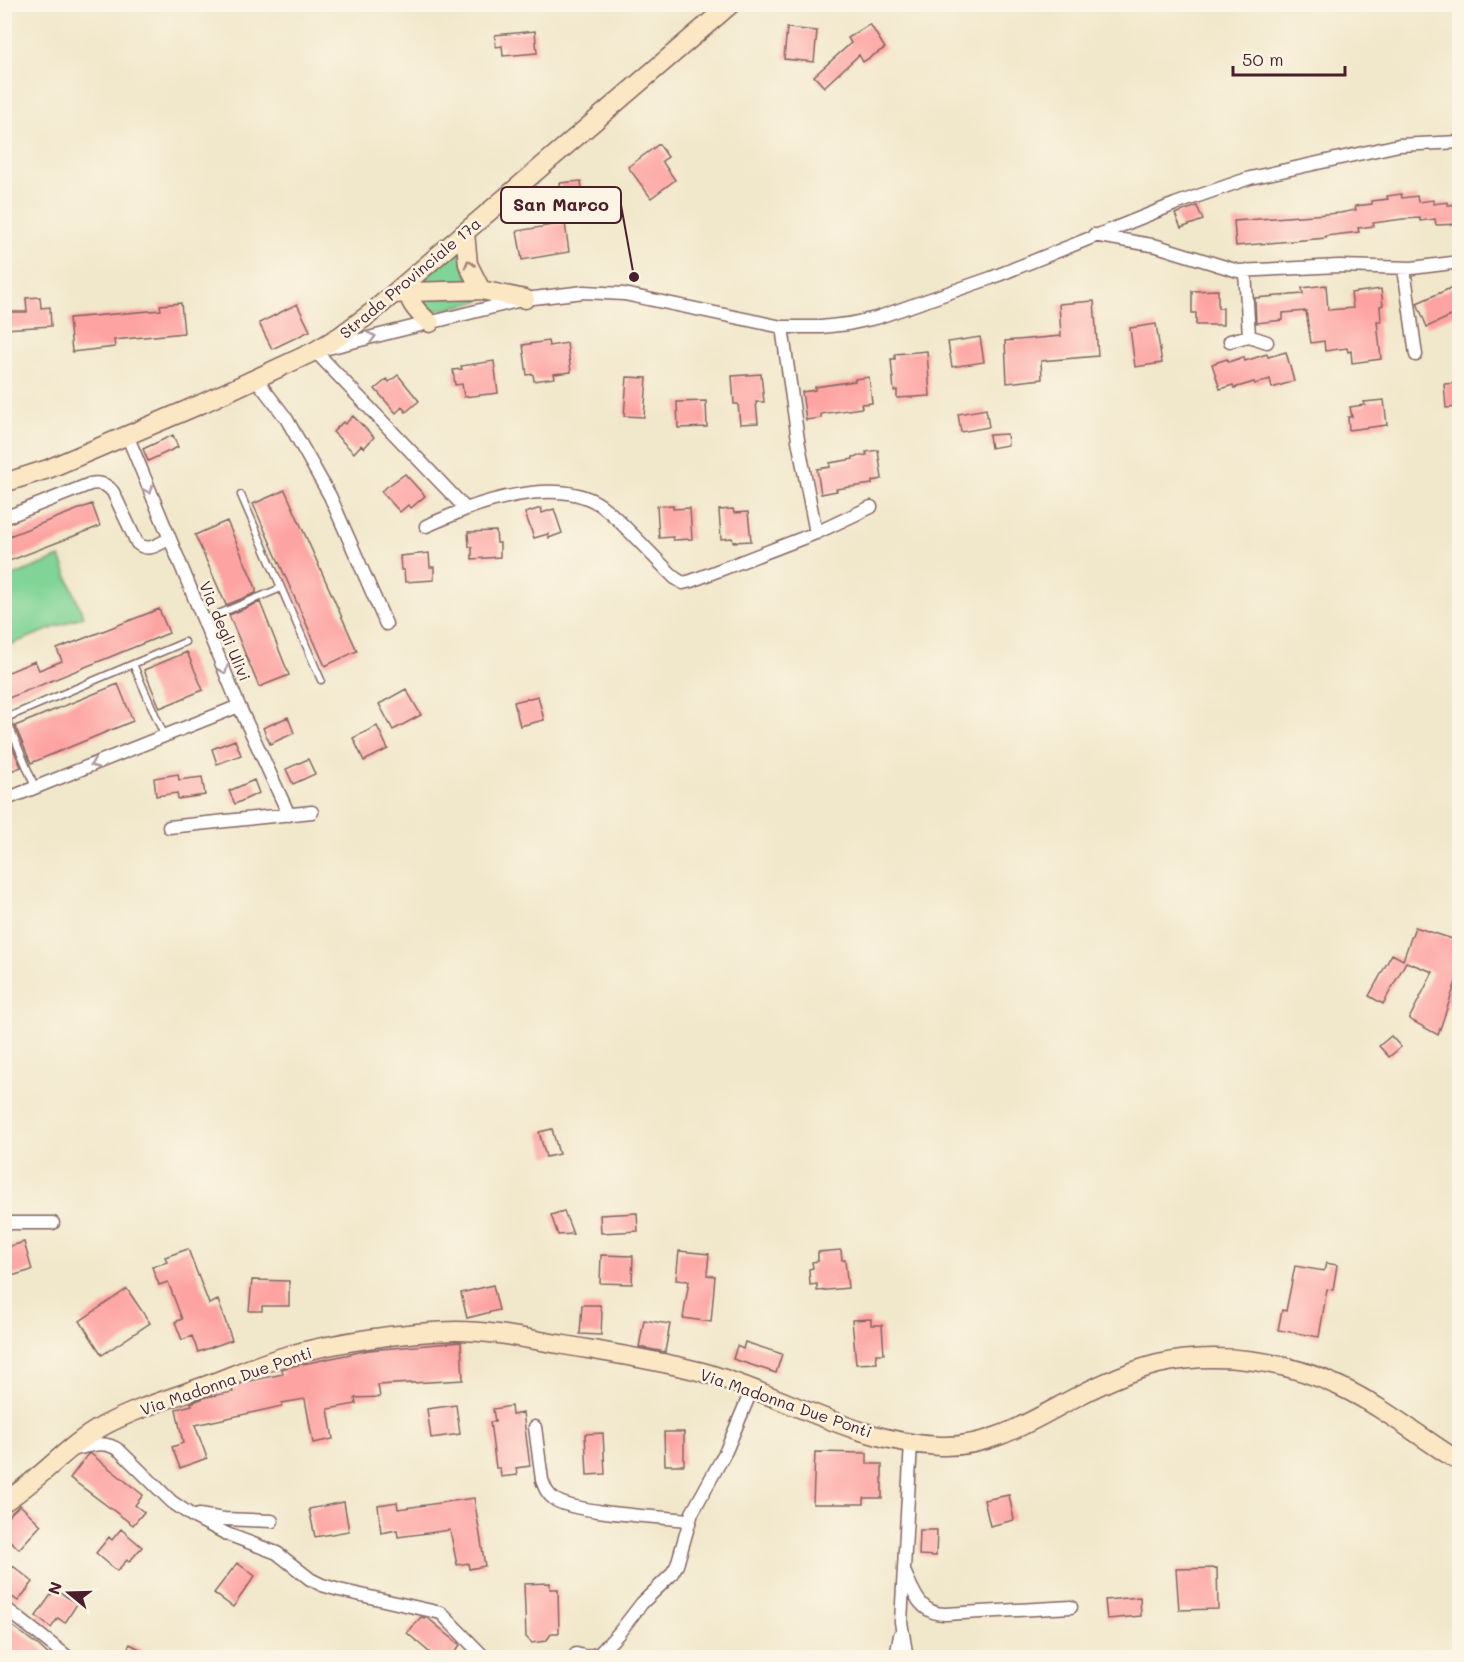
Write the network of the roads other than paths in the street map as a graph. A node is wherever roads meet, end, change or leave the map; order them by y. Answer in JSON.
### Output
{"nodes":[{"id":1,"x":731,"y":4,"type":"edge"},
{"id":2,"x":1460,"y":142,"type":"edge"},
{"id":3,"x":465,"y":232,"type":"junction"},
{"id":4,"x":1094,"y":235,"type":"junction"},
{"id":5,"x":1460,"y":262,"type":"edge"},
{"id":6,"x":1404,"y":268,"type":"junction"},
{"id":7,"x":1245,"y":271,"type":"junction"},
{"id":8,"x":403,"y":289,"type":"junction"},
{"id":9,"x":481,"y":290,"type":"junction"},
{"id":10,"x":525,"y":299,"type":"junction"},
{"id":11,"x":430,"y":323,"type":"junction"},
{"id":12,"x":782,"y":327,"type":"junction"},
{"id":13,"x":1249,"y":336,"type":"junction"},
{"id":14,"x":1230,"y":341,"type":"dead end"},
{"id":15,"x":1267,"y":342,"type":"dead end"},
{"id":16,"x":315,"y":351,"type":"junction"},
{"id":17,"x":1416,"y":355,"type":"dead end"},
{"id":18,"x":256,"y":379,"type":"junction"},
{"id":19,"x":127,"y":435,"type":"junction"},
{"id":20,"x":4,"y":483,"type":"edge"},
{"id":21,"x":241,"y":495,"type":"dead end"},
{"id":22,"x":872,"y":507,"type":"dead end"},
{"id":23,"x":466,"y":509,"type":"junction"},
{"id":24,"x":4,"y":518,"type":"edge"},
{"id":25,"x":426,"y":526,"type":"dead end"},
{"id":26,"x":816,"y":532,"type":"junction"},
{"id":27,"x":169,"y":539,"type":"junction"},
{"id":28,"x":281,"y":588,"type":"junction"},
{"id":29,"x":203,"y":620,"type":"junction"},
{"id":30,"x":386,"y":624,"type":"dead end"},
{"id":31,"x":185,"y":642,"type":"dead end"},
{"id":32,"x":134,"y":664,"type":"junction"},
{"id":33,"x":321,"y":680,"type":"dead end"},
{"id":34,"x":239,"y":706,"type":"junction"},
{"id":35,"x":5,"y":718,"type":"edge"},
{"id":36,"x":164,"y":735,"type":"junction"},
{"id":37,"x":35,"y":788,"type":"junction"},
{"id":38,"x":4,"y":800,"type":"edge"},
{"id":39,"x":312,"y":812,"type":"dead end"},
{"id":40,"x":289,"y":815,"type":"junction"},
{"id":41,"x":169,"y":827,"type":"dead end"},
{"id":42,"x":4,"y":1223,"type":"edge"},
{"id":43,"x":53,"y":1223,"type":"dead end"},
{"id":44,"x":752,"y":1389,"type":"junction"},
{"id":45,"x":535,"y":1427,"type":"dead end"},
{"id":46,"x":911,"y":1443,"type":"junction"},
{"id":47,"x":65,"y":1452,"type":"junction"},
{"id":48,"x":1460,"y":1462,"type":"edge"},
{"id":49,"x":4,"y":1503,"type":"edge"},
{"id":50,"x":183,"y":1511,"type":"junction"},
{"id":51,"x":689,"y":1520,"type":"junction"},
{"id":52,"x":272,"y":1521,"type":"dead end"},
{"id":53,"x":903,"y":1568,"type":"junction"},
{"id":54,"x":1071,"y":1606,"type":"dead end"},
{"id":55,"x":4,"y":1607,"type":"edge"},
{"id":56,"x":901,"y":1622,"type":"junction"},
{"id":57,"x":576,"y":1654,"type":"dead end"},
{"id":58,"x":69,"y":1658,"type":"edge"},
{"id":59,"x":485,"y":1658,"type":"edge"},
{"id":60,"x":896,"y":1658,"type":"edge"},
{"id":61,"x":907,"y":1658,"type":"edge"}],
"edges":[{"from":1,"to":3,"type":"main road","name":"Strada Provinciale 17a"},
{"from":2,"to":4,"type":"street"},
{"from":3,"to":8,"type":"main road","name":"Strada Provinciale 17a"},
{"from":9,"to":3,"type":"main road","one_way":true},
{"from":4,"to":7,"type":"street"},
{"from":4,"to":12,"type":"street"},
{"from":5,"to":6,"type":"street"},
{"from":6,"to":7,"type":"street"},
{"from":6,"to":17,"type":"street"},
{"from":7,"to":13,"type":"street"},
{"from":8,"to":9,"type":"main road"},
{"from":8,"to":11,"type":"main road"},
{"from":8,"to":16,"type":"main road","name":"Strada Provinciale 17a"},
{"from":9,"to":10,"type":"main road"},
{"from":10,"to":11,"type":"street"},
{"from":10,"to":12,"type":"street"},
{"from":16,"to":11,"type":"street","one_way":true},
{"from":12,"to":26,"type":"street"},
{"from":13,"to":14,"type":"street"},
{"from":13,"to":15,"type":"street"},
{"from":16,"to":18,"type":"main road","name":"Strada Provinciale 17a"},
{"from":16,"to":23,"type":"street"},
{"from":18,"to":19,"type":"main road","name":"Strada Provinciale 17a"},
{"from":18,"to":30,"type":"street"},
{"from":19,"to":20,"type":"main road","name":"Strada Provinciale 17a"},
{"from":19,"to":27,"type":"street","name":"Via degli Ulivi","one_way":true},
{"from":21,"to":28,"type":"lane"},
{"from":22,"to":26,"type":"street"},
{"from":23,"to":25,"type":"street"},
{"from":23,"to":26,"type":"street"},
{"from":24,"to":27,"type":"street"},
{"from":27,"to":29,"type":"street","name":"Via degli Ulivi"},
{"from":28,"to":29,"type":"lane"},
{"from":28,"to":33,"type":"lane"},
{"from":29,"to":34,"type":"street","name":"Via degli Ulivi","one_way":true},
{"from":31,"to":32,"type":"lane"},
{"from":32,"to":35,"type":"lane"},
{"from":32,"to":36,"type":"lane"},
{"from":34,"to":36,"type":"street","name":"Via degli Ulivi"},
{"from":34,"to":40,"type":"street"},
{"from":35,"to":37,"type":"lane"},
{"from":36,"to":37,"type":"street","name":"Via degli Ulivi","one_way":true},
{"from":37,"to":38,"type":"street","name":"Via degli Ulivi"},
{"from":39,"to":40,"type":"street"},
{"from":40,"to":41,"type":"street"},
{"from":42,"to":43,"type":"street"},
{"from":44,"to":46,"type":"main road","name":"Via Madonna Due Ponti"},
{"from":44,"to":47,"type":"main road","name":"Via Madonna Due Ponti"},
{"from":44,"to":51,"type":"street"},
{"from":45,"to":51,"type":"street"},
{"from":46,"to":48,"type":"main road","name":"Via Madonna Due Ponti"},
{"from":46,"to":53,"type":"street"},
{"from":47,"to":49,"type":"main road","name":"Via Madonna Due Ponti"},
{"from":47,"to":50,"type":"street"},
{"from":50,"to":52,"type":"street"},
{"from":50,"to":59,"type":"street"},
{"from":51,"to":57,"type":"street"},
{"from":53,"to":54,"type":"street"},
{"from":53,"to":56,"type":"street"},
{"from":55,"to":58,"type":"street"},
{"from":56,"to":60,"type":"street"},
{"from":56,"to":61,"type":"street"}]}
